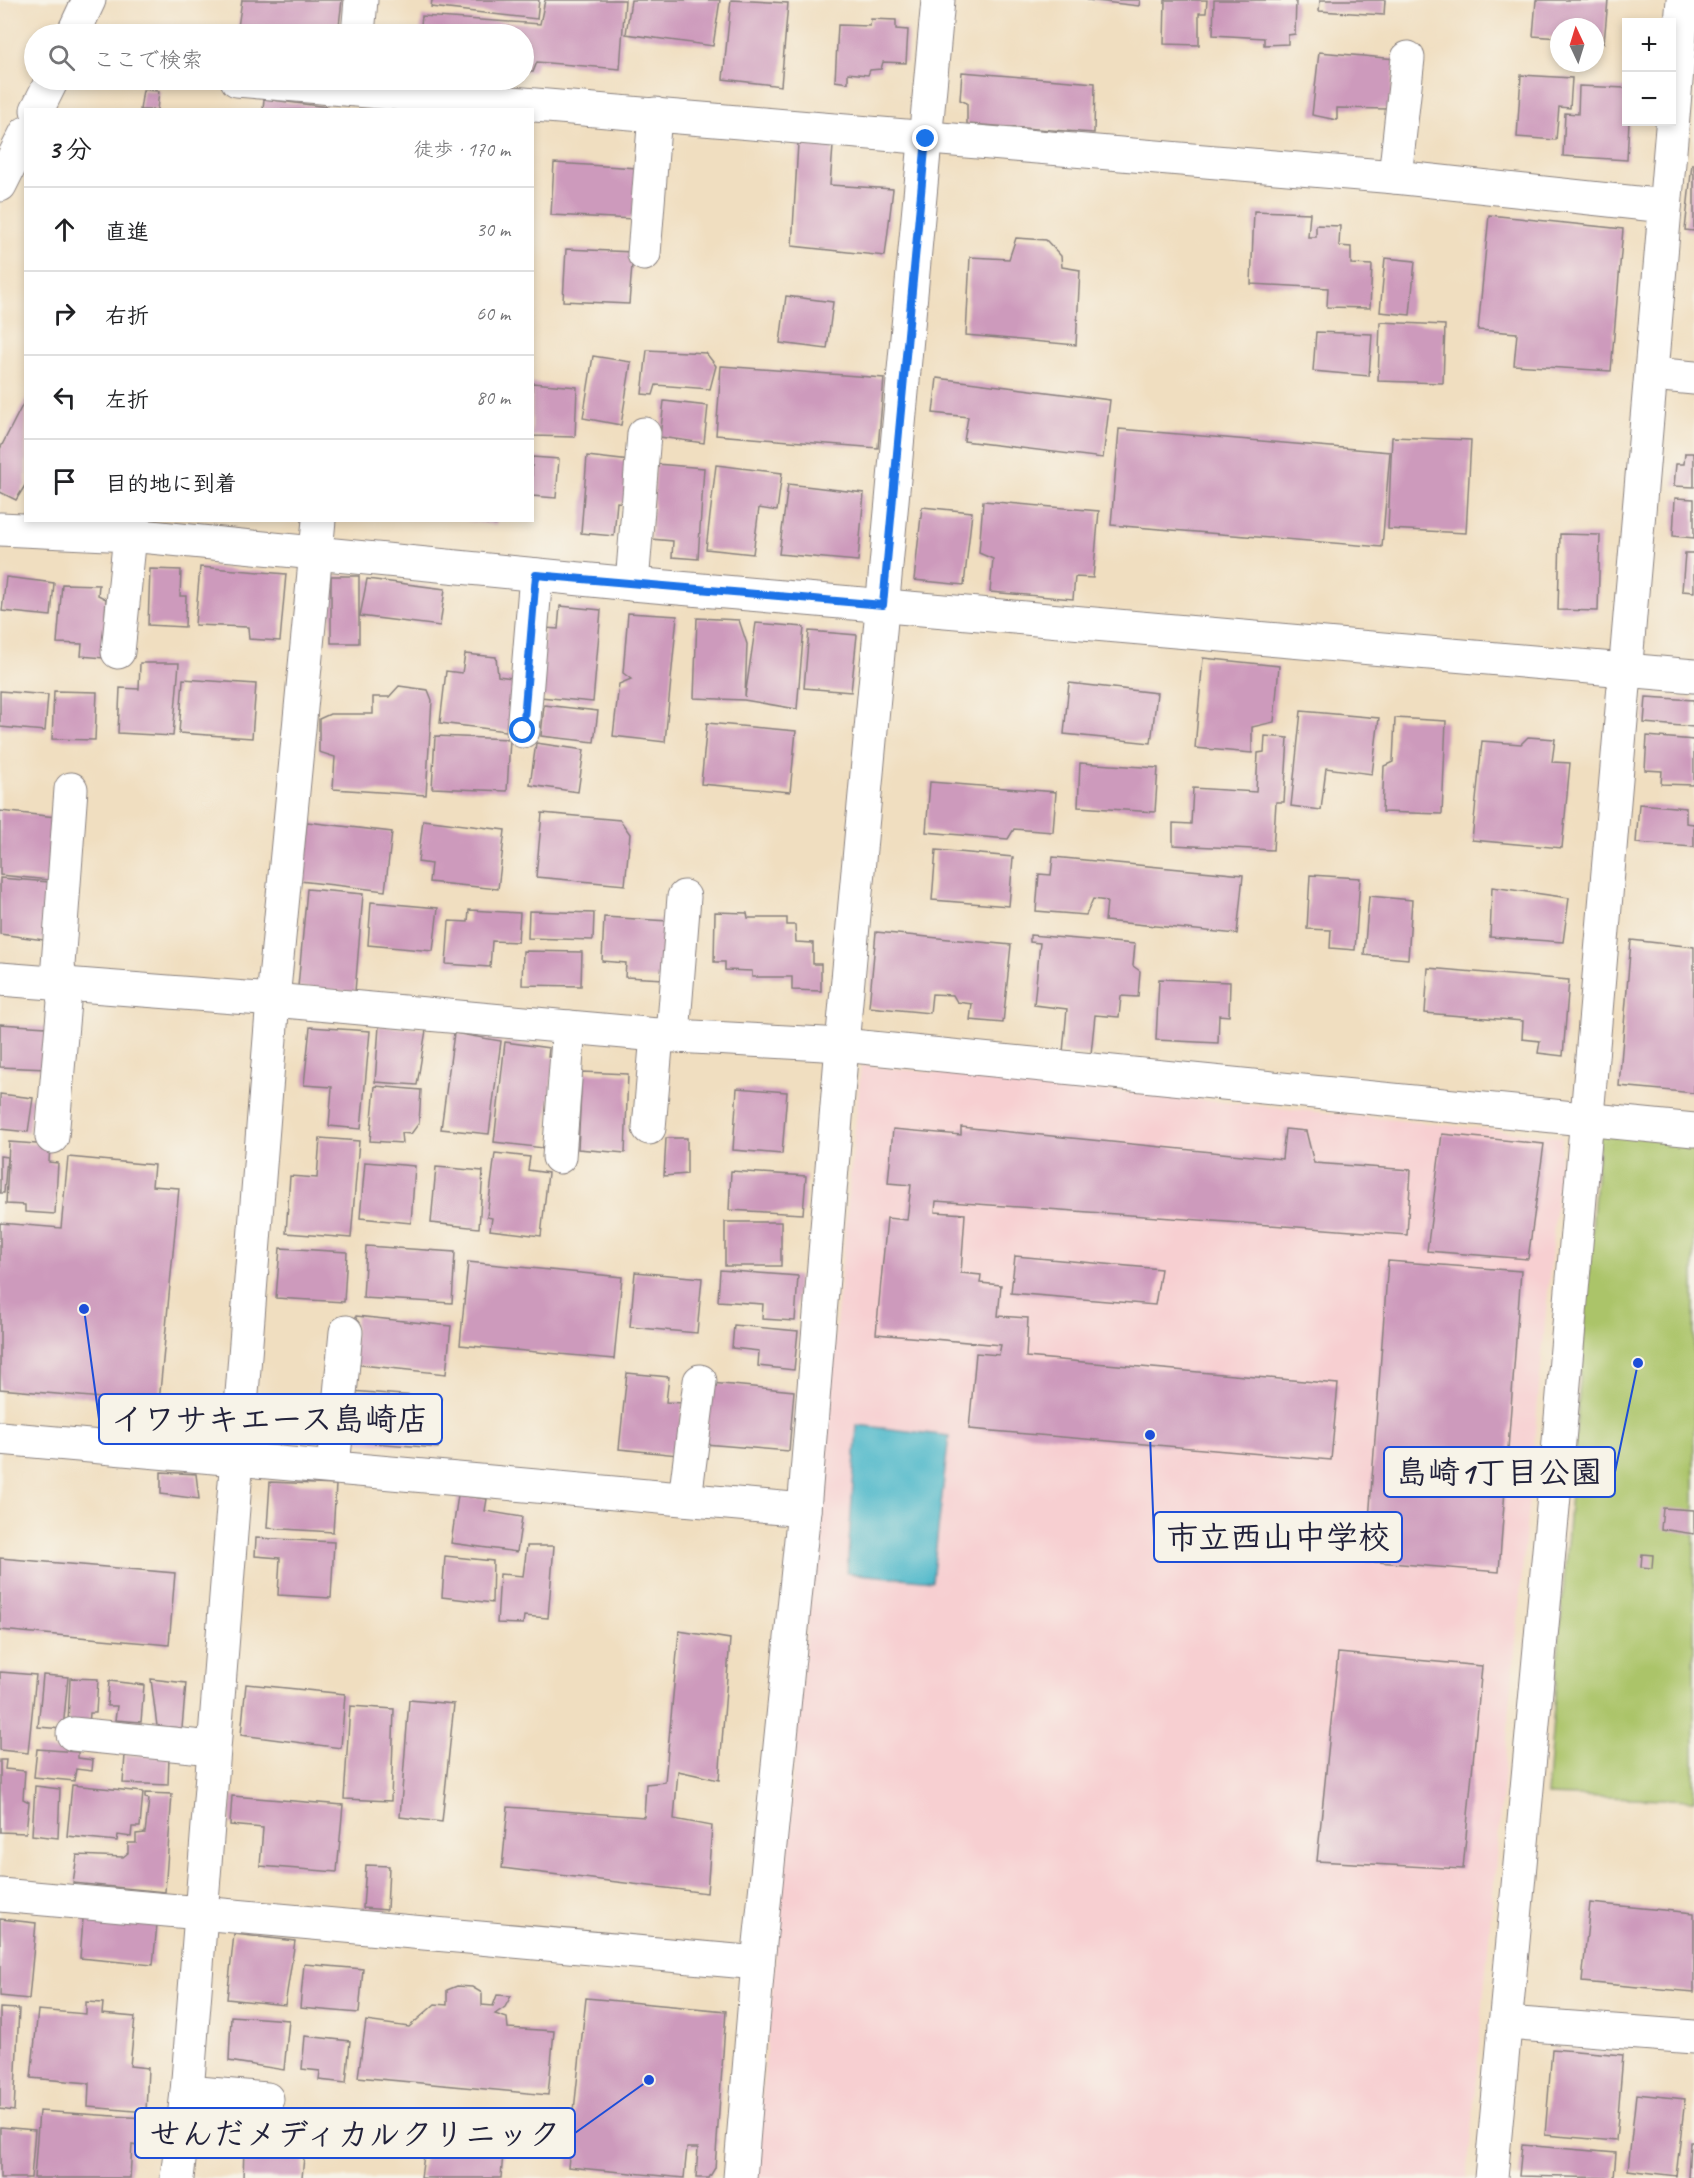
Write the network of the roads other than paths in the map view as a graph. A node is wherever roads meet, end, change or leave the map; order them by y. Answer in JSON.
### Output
{"nodes":[{"id":1,"x":88,"y":0,"type":"edge"},
{"id":2,"x":361,"y":0,"type":"edge"},
{"id":3,"x":938,"y":0,"type":"edge"},
{"id":4,"x":1683,"y":0,"type":"edge"},
{"id":5,"x":77,"y":24,"type":"edge"},
{"id":6,"x":359,"y":24,"type":"edge"},
{"id":7,"x":1408,"y":58,"type":"dead end"},
{"id":8,"x":46,"y":90,"type":"edge"},
{"id":9,"x":327,"y":90,"type":"edge"},
{"id":10,"x":354,"y":93,"type":"edge"},
{"id":11,"x":38,"y":108,"type":"edge"},
{"id":12,"x":655,"y":114,"type":"junction"},
{"id":13,"x":24,"y":137,"type":"edge"},
{"id":14,"x":926,"y":139,"type":"junction"},
{"id":15,"x":1395,"y":177,"type":"junction"},
{"id":16,"x":0,"y":185,"type":"edge"},
{"id":17,"x":1665,"y":206,"type":"junction"},
{"id":18,"x":644,"y":254,"type":"dead end"},
{"id":19,"x":1652,"y":375,"type":"junction"},
{"id":20,"x":1694,"y":378,"type":"edge"},
{"id":21,"x":644,"y":434,"type":"dead end"},
{"id":22,"x":319,"y":522,"type":"edge"},
{"id":23,"x":0,"y":529,"type":"edge"},
{"id":24,"x":129,"y":535,"type":"junction"},
{"id":25,"x":316,"y":555,"type":"junction"},
{"id":26,"x":536,"y":575,"type":"junction"},
{"id":27,"x":632,"y":584,"type":"junction"},
{"id":28,"x":883,"y":605,"type":"junction"},
{"id":29,"x":118,"y":652,"type":"dead end"},
{"id":30,"x":1626,"y":669,"type":"junction"},
{"id":31,"x":1694,"y":676,"type":"edge"},
{"id":32,"x":523,"y":731,"type":"dead end"},
{"id":33,"x":71,"y":789,"type":"dead end"},
{"id":34,"x":684,"y":897,"type":"dead end"},
{"id":35,"x":0,"y":979,"type":"edge"},
{"id":36,"x":61,"y":984,"type":"junction"},
{"id":37,"x":273,"y":1000,"type":"junction"},
{"id":38,"x":569,"y":1027,"type":"junction"},
{"id":39,"x":665,"y":1035,"type":"junction"},
{"id":40,"x":842,"y":1045,"type":"junction"},
{"id":41,"x":1586,"y":1119,"type":"junction"},
{"id":42,"x":649,"y":1128,"type":"dead end"},
{"id":43,"x":1694,"y":1130,"type":"edge"},
{"id":44,"x":52,"y":1137,"type":"dead end"},
{"id":45,"x":559,"y":1157,"type":"dead end"},
{"id":46,"x":346,"y":1332,"type":"dead end"},
{"id":47,"x":700,"y":1381,"type":"dead end"},
{"id":48,"x":0,"y":1438,"type":"edge"},
{"id":49,"x":235,"y":1459,"type":"junction"},
{"id":50,"x":333,"y":1467,"type":"junction"},
{"id":51,"x":685,"y":1499,"type":"junction"},
{"id":52,"x":804,"y":1510,"type":"junction"},
{"id":53,"x":73,"y":1734,"type":"dead end"},
{"id":54,"x":212,"y":1748,"type":"junction"},
{"id":55,"x":0,"y":1895,"type":"edge"},
{"id":56,"x":199,"y":1914,"type":"junction"},
{"id":57,"x":758,"y":1963,"type":"junction"},
{"id":58,"x":1505,"y":2023,"type":"junction"},
{"id":59,"x":1694,"y":2037,"type":"edge"},
{"id":60,"x":187,"y":2092,"type":"junction"},
{"id":61,"x":267,"y":2099,"type":"dead end"},
{"id":62,"x":177,"y":2178,"type":"edge"},
{"id":63,"x":740,"y":2178,"type":"edge"},
{"id":64,"x":1491,"y":2178,"type":"edge"}],
"edges":[{"from":1,"to":5,"type":"street"},
{"from":2,"to":6,"type":"street"},
{"from":3,"to":14,"type":"street"},
{"from":4,"to":17,"type":"street"},
{"from":7,"to":15,"type":"street"},
{"from":8,"to":11,"type":"street"},
{"from":9,"to":10,"type":"street"},
{"from":10,"to":12,"type":"street"},
{"from":12,"to":14,"type":"street"},
{"from":12,"to":18,"type":"street"},
{"from":13,"to":16,"type":"street"},
{"from":14,"to":15,"type":"street"},
{"from":14,"to":28,"type":"street"},
{"from":15,"to":17,"type":"street"},
{"from":17,"to":19,"type":"street"},
{"from":19,"to":20,"type":"street"},
{"from":19,"to":30,"type":"street"},
{"from":21,"to":27,"type":"street"},
{"from":22,"to":25,"type":"street"},
{"from":23,"to":24,"type":"street"},
{"from":24,"to":25,"type":"street"},
{"from":24,"to":29,"type":"street"},
{"from":25,"to":26,"type":"street"},
{"from":25,"to":37,"type":"street"},
{"from":26,"to":27,"type":"street"},
{"from":26,"to":32,"type":"street"},
{"from":27,"to":28,"type":"street"},
{"from":28,"to":30,"type":"street"},
{"from":28,"to":40,"type":"street"},
{"from":30,"to":31,"type":"street"},
{"from":30,"to":41,"type":"street"},
{"from":33,"to":36,"type":"street"},
{"from":34,"to":39,"type":"street"},
{"from":35,"to":36,"type":"street"},
{"from":36,"to":37,"type":"street"},
{"from":36,"to":44,"type":"street"},
{"from":37,"to":38,"type":"street"},
{"from":37,"to":49,"type":"street"},
{"from":38,"to":39,"type":"street"},
{"from":38,"to":45,"type":"street"},
{"from":39,"to":40,"type":"street"},
{"from":39,"to":42,"type":"street"},
{"from":40,"to":41,"type":"street"},
{"from":40,"to":52,"type":"street"},
{"from":41,"to":43,"type":"street"},
{"from":41,"to":58,"type":"street"},
{"from":46,"to":50,"type":"street"},
{"from":47,"to":51,"type":"street"},
{"from":48,"to":49,"type":"street"},
{"from":49,"to":50,"type":"street"},
{"from":49,"to":54,"type":"street"},
{"from":50,"to":51,"type":"street"},
{"from":51,"to":52,"type":"street"},
{"from":52,"to":57,"type":"street"},
{"from":53,"to":54,"type":"street"},
{"from":54,"to":56,"type":"street"},
{"from":55,"to":56,"type":"street"},
{"from":56,"to":57,"type":"street"},
{"from":56,"to":60,"type":"street"},
{"from":57,"to":63,"type":"street"},
{"from":58,"to":59,"type":"street"},
{"from":58,"to":64,"type":"street"},
{"from":60,"to":61,"type":"street"},
{"from":60,"to":62,"type":"street"}]}
